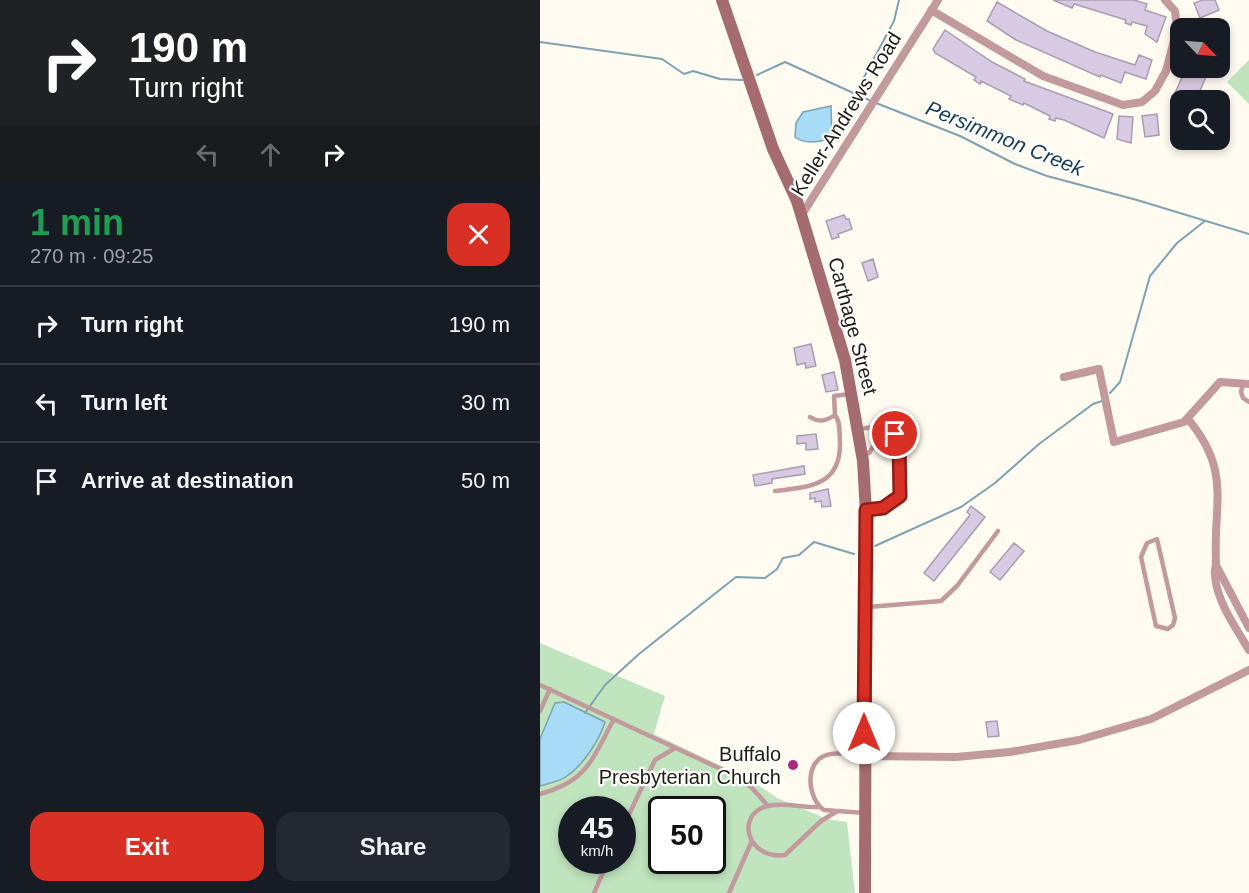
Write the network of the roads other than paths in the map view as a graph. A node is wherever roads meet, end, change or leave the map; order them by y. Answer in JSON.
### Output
{"nodes":[{"id":1,"x":722,"y":0,"type":"edge"},
{"id":2,"x":938,"y":0,"type":"edge"},
{"id":3,"x":1165,"y":0,"type":"edge"},
{"id":4,"x":931,"y":10,"type":"junction"},
{"id":5,"x":801,"y":216,"type":"junction"},
{"id":6,"x":1064,"y":377,"type":"dead end"},
{"id":7,"x":1246,"y":384,"type":"edge"},
{"id":8,"x":852,"y":393,"type":"junction"},
{"id":9,"x":1249,"y":402,"type":"edge"},
{"id":10,"x":835,"y":414,"type":"junction"},
{"id":11,"x":810,"y":417,"type":"dead end"},
{"id":12,"x":1188,"y":419,"type":"junction"},
{"id":13,"x":858,"y":429,"type":"junction"},
{"id":14,"x":884,"y":430,"type":"junction"},
{"id":15,"x":862,"y":455,"type":"junction"},
{"id":16,"x":775,"y":491,"type":"dead end"},
{"id":17,"x":866,"y":510,"type":"junction"},
{"id":18,"x":998,"y":531,"type":"dead end"},
{"id":19,"x":1216,"y":565,"type":"junction"},
{"id":20,"x":866,"y":607,"type":"junction"},
{"id":21,"x":1175,"y":618,"type":"joint"},
{"id":22,"x":1249,"y":628,"type":"edge"},
{"id":23,"x":1249,"y":650,"type":"edge"},
{"id":24,"x":1249,"y":670,"type":"edge"},
{"id":25,"x":540,"y":685,"type":"edge"},
{"id":26,"x":550,"y":689,"type":"junction"},
{"id":27,"x":540,"y":711,"type":"edge"},
{"id":28,"x":614,"y":719,"type":"junction"},
{"id":29,"x":675,"y":748,"type":"junction"},
{"id":30,"x":864,"y":756,"type":"junction"},
{"id":31,"x":540,"y":794,"type":"edge"},
{"id":32,"x":636,"y":800,"type":"edge"},
{"id":33,"x":768,"y":806,"type":"junction"},
{"id":34,"x":820,"y":807,"type":"junction"},
{"id":35,"x":836,"y":812,"type":"junction"},
{"id":36,"x":865,"y":813,"type":"junction"},
{"id":37,"x":752,"y":843,"type":"junction"},
{"id":38,"x":602,"y":874,"type":"edge"},
{"id":39,"x":594,"y":893,"type":"edge"},
{"id":40,"x":729,"y":893,"type":"edge"},
{"id":41,"x":865,"y":893,"type":"edge"}],
"edges":[{"from":1,"to":5,"type":"main road","name":"Carthage Street"},
{"from":2,"to":4,"type":"street","name":"Keller-Andrews Road"},
{"from":3,"to":4,"type":"street"},
{"from":4,"to":5,"type":"street","name":"Keller-Andrews Road"},
{"from":5,"to":8,"type":"main road","name":"Carthage Street"},
{"from":6,"to":12,"type":"street"},
{"from":7,"to":9,"type":"lane"},
{"from":7,"to":12,"type":"street"},
{"from":8,"to":10,"type":"lane"},
{"from":8,"to":13,"type":"main road","name":"Carthage Street"},
{"from":10,"to":11,"type":"lane"},
{"from":10,"to":16,"type":"lane"},
{"from":12,"to":19,"type":"street"},
{"from":13,"to":14,"type":"lane"},
{"from":13,"to":15,"type":"main road","name":"Carthage Street"},
{"from":14,"to":15,"type":"lane"},
{"from":14,"to":17,"type":"lane"},
{"from":15,"to":17,"type":"main road","name":"Carthage Street"},
{"from":17,"to":20,"type":"main road","name":"Carthage Street"},
{"from":18,"to":20,"type":"lane"},
{"from":19,"to":22,"type":"street"},
{"from":19,"to":23,"type":"street"},
{"from":20,"to":30,"type":"main road","name":"Carthage Street"},
{"from":21,"to":21,"type":"lane"},
{"from":24,"to":30,"type":"street"},
{"from":25,"to":26,"type":"lane"},
{"from":26,"to":27,"type":"lane"},
{"from":26,"to":28,"type":"lane"},
{"from":28,"to":29,"type":"lane"},
{"from":28,"to":31,"type":"lane"},
{"from":29,"to":32,"type":"lane"},
{"from":29,"to":33,"type":"lane"},
{"from":30,"to":34,"type":"lane"},
{"from":30,"to":36,"type":"main road","name":"Carthage Street"},
{"from":33,"to":34,"type":"lane"},
{"from":33,"to":37,"type":"lane"},
{"from":34,"to":35,"type":"lane"},
{"from":35,"to":36,"type":"lane"},
{"from":35,"to":37,"type":"lane"},
{"from":36,"to":41,"type":"main road","name":"Carthage Street"},
{"from":37,"to":40,"type":"lane"},
{"from":38,"to":39,"type":"lane"}]}
